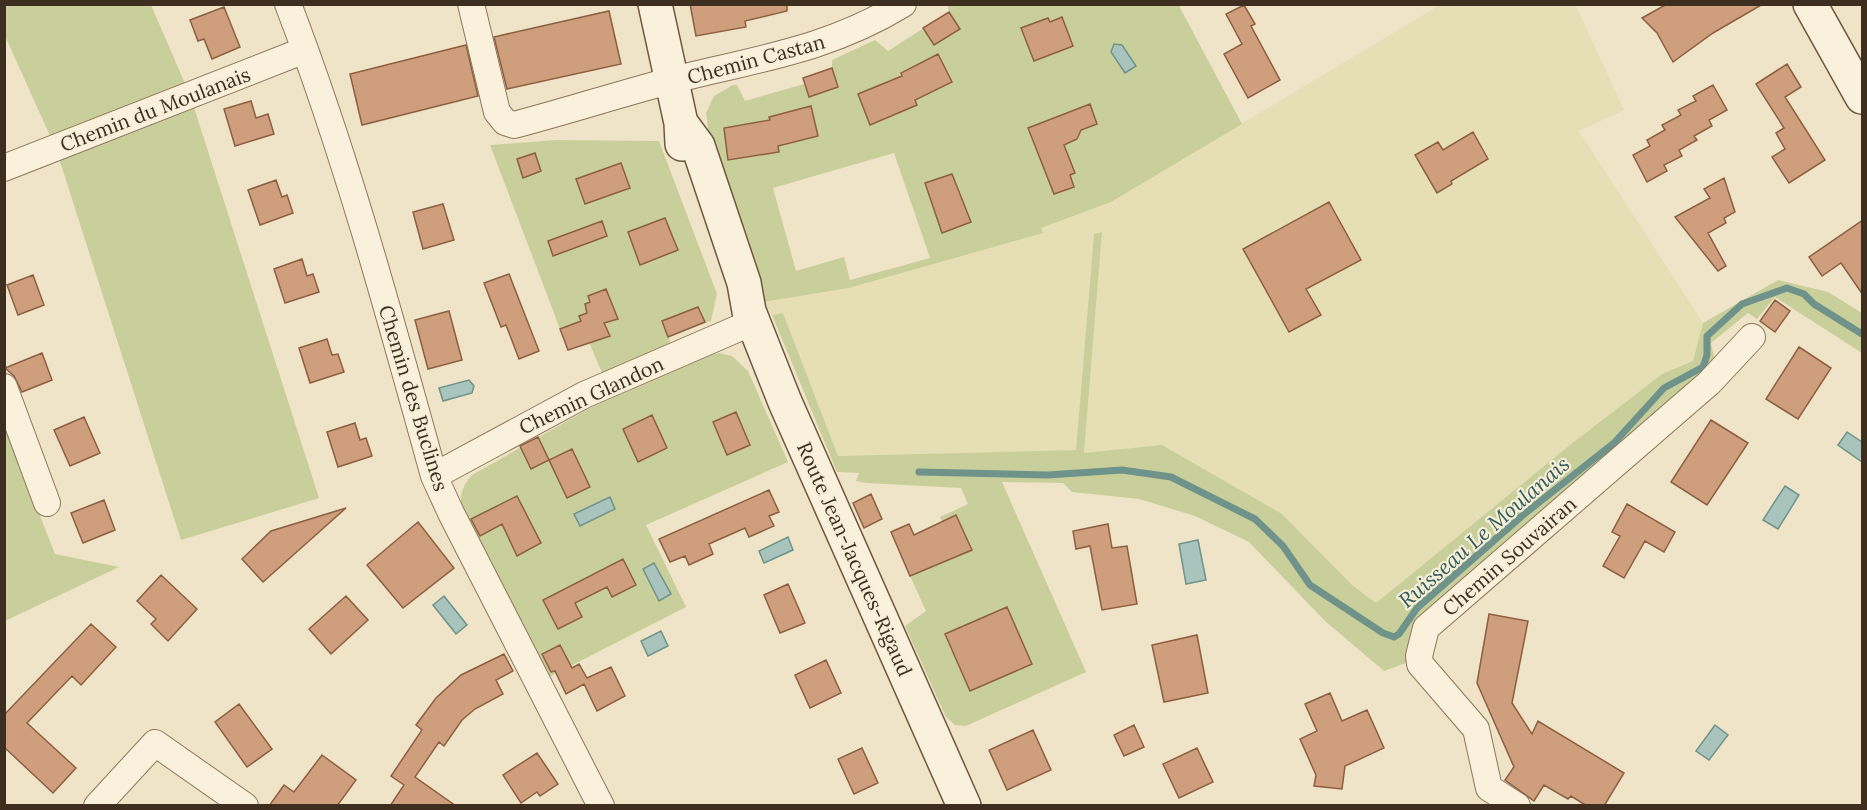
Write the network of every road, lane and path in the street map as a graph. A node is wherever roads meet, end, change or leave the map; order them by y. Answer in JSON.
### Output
{"nodes":[{"id":1,"x":288,"y":4,"type":"edge"},
{"id":2,"x":471,"y":4,"type":"edge"},
{"id":3,"x":655,"y":4,"type":"edge"},
{"id":4,"x":903,"y":4,"type":"edge"},
{"id":5,"x":1810,"y":4,"type":"edge"},
{"id":6,"x":305,"y":50,"type":"junction"},
{"id":7,"x":672,"y":81,"type":"junction"},
{"id":8,"x":1863,"y":98,"type":"edge"},
{"id":9,"x":4,"y":168,"type":"edge"},
{"id":10,"x":751,"y":317,"type":"junction"},
{"id":11,"x":1752,"y":337,"type":"dead end"},
{"id":12,"x":4,"y":387,"type":"edge"},
{"id":13,"x":434,"y":476,"type":"junction"},
{"id":14,"x":47,"y":503,"type":"dead end"},
{"id":15,"x":599,"y":805,"type":"edge"},
{"id":16,"x":97,"y":806,"type":"edge"},
{"id":17,"x":245,"y":806,"type":"edge"},
{"id":18,"x":964,"y":806,"type":"edge"},
{"id":19,"x":1517,"y":806,"type":"edge"}],
"edges":[{"from":1,"to":6,"type":"street","name":"Chemin des Buclines"},
{"from":2,"to":7,"type":"street","name":"Chemin Castan"},
{"from":3,"to":7,"type":"street","name":"Route Jean-Jacques-Rigaud"},
{"from":4,"to":7,"type":"street","name":"Chemin Castan"},
{"from":5,"to":8,"type":"street"},
{"from":6,"to":9,"type":"street","name":"Chemin du Moulanais"},
{"from":6,"to":13,"type":"street","name":"Chemin des Buclines"},
{"from":7,"to":10,"type":"street","name":"Route Jean-Jacques-Rigaud"},
{"from":10,"to":13,"type":"street","name":"Chemin Glandon"},
{"from":10,"to":18,"type":"street","name":"Route Jean-Jacques-Rigaud"},
{"from":11,"to":19,"type":"street","name":"Chemin Souvairan"},
{"from":12,"to":14,"type":"street"},
{"from":13,"to":15,"type":"street","name":"Chemin des Buclines"},
{"from":16,"to":17,"type":"street"}]}
